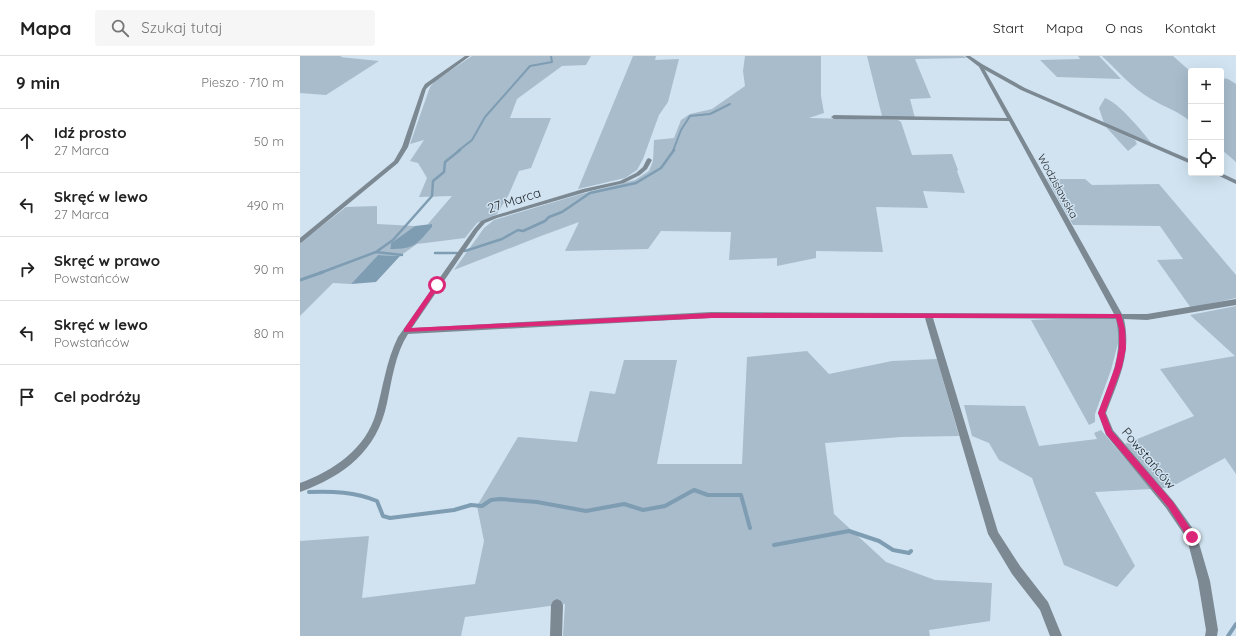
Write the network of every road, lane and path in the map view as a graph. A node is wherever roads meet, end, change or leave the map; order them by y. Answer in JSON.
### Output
{"nodes":[{"id":1,"x":468,"y":56,"type":"edge"},
{"id":2,"x":967,"y":56,"type":"edge"},
{"id":3,"x":980,"y":65,"type":"junction"},
{"id":4,"x":834,"y":117,"type":"dead end"},
{"id":5,"x":1010,"y":120,"type":"junction"},
{"id":6,"x":649,"y":160,"type":"dead end"},
{"id":7,"x":1188,"y":161,"type":"edge"},
{"id":8,"x":1223,"y":176,"type":"edge"},
{"id":9,"x":1236,"y":182,"type":"edge"},
{"id":10,"x":300,"y":241,"type":"edge"},
{"id":11,"x":1236,"y":302,"type":"edge"},
{"id":12,"x":928,"y":315,"type":"junction"},
{"id":13,"x":1119,"y":316,"type":"junction"},
{"id":14,"x":406,"y":331,"type":"junction"},
{"id":15,"x":300,"y":488,"type":"edge"},
{"id":16,"x":557,"y":605,"type":"dead end"},
{"id":17,"x":556,"y":636,"type":"edge"},
{"id":18,"x":1056,"y":636,"type":"edge"},
{"id":19,"x":1211,"y":636,"type":"edge"}],
"edges":[{"from":1,"to":10,"type":"street"},
{"from":2,"to":3,"type":"street","name":"Wodzisławska"},
{"from":3,"to":5,"type":"street","name":"Wodzisławska"},
{"from":3,"to":7,"type":"street","name":"Wodzisławska"},
{"from":4,"to":5,"type":"street"},
{"from":5,"to":13,"type":"street","name":"Wodzisławska"},
{"from":6,"to":14,"type":"street","name":"27 Marca"},
{"from":8,"to":9,"type":"street"},
{"from":11,"to":13,"type":"street"},
{"from":12,"to":13,"type":"street"},
{"from":12,"to":14,"type":"street"},
{"from":12,"to":18,"type":"street"},
{"from":13,"to":19,"type":"street","name":"Powstańców"},
{"from":14,"to":15,"type":"street","name":"27 Marca"},
{"from":16,"to":17,"type":"street"}]}
